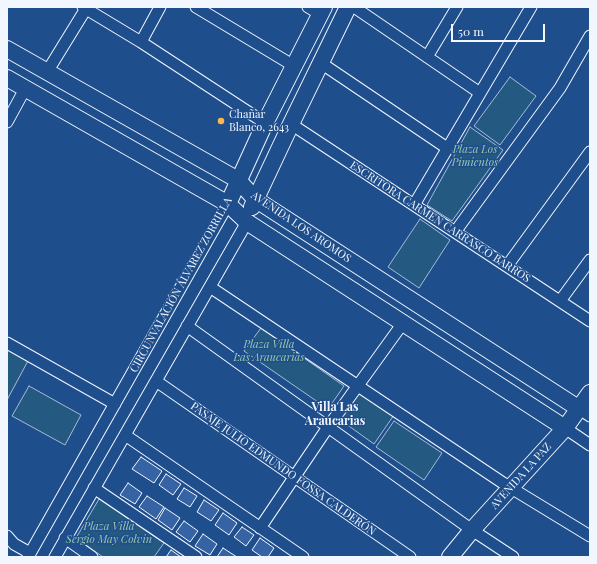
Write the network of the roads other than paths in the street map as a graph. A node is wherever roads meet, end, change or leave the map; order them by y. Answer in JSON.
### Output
{"nodes":[{"id":1,"x":160,"y":7,"type":"edge"},
{"id":2,"x":196,"y":7,"type":"edge"},
{"id":3,"x":348,"y":7,"type":"edge"},
{"id":4,"x":354,"y":7,"type":"edge"},
{"id":5,"x":457,"y":7,"type":"edge"},
{"id":6,"x":531,"y":7,"type":"edge"},
{"id":7,"x":85,"y":8,"type":"edge"},
{"id":8,"x":318,"y":9,"type":"edge"},
{"id":9,"x":590,"y":36,"type":"edge"},
{"id":10,"x":141,"y":42,"type":"junction"},
{"id":11,"x":7,"y":49,"type":"edge"},
{"id":12,"x":427,"y":57,"type":"junction"},
{"id":13,"x":321,"y":63,"type":"junction"},
{"id":14,"x":294,"y":66,"type":"junction"},
{"id":15,"x":47,"y":72,"type":"junction"},
{"id":16,"x":7,"y":78,"type":"edge"},
{"id":17,"x":25,"y":89,"type":"junction"},
{"id":18,"x":480,"y":92,"type":"junction"},
{"id":19,"x":7,"y":122,"type":"edge"},
{"id":20,"x":265,"y":123,"type":"junction"},
{"id":21,"x":291,"y":124,"type":"junction"},
{"id":22,"x":447,"y":148,"type":"junction"},
{"id":23,"x":590,"y":152,"type":"edge"},
{"id":24,"x":238,"y":180,"type":"junction"},
{"id":25,"x":255,"y":199,"type":"junction"},
{"id":26,"x":228,"y":204,"type":"junction"},
{"id":27,"x":414,"y":205,"type":"junction"},
{"id":28,"x":247,"y":222,"type":"junction"},
{"id":29,"x":455,"y":232,"type":"junction"},
{"id":30,"x":590,"y":260,"type":"edge"},
{"id":31,"x":507,"y":266,"type":"junction"},
{"id":32,"x":210,"y":287,"type":"junction"},
{"id":33,"x":560,"y":301,"type":"junction"},
{"id":34,"x":590,"y":321,"type":"edge"},
{"id":35,"x":402,"y":323,"type":"junction"},
{"id":36,"x":187,"y":326,"type":"junction"},
{"id":37,"x":7,"y":343,"type":"edge"},
{"id":38,"x":156,"y":381,"type":"junction"},
{"id":39,"x":357,"y":386,"type":"junction"},
{"id":40,"x":590,"y":393,"type":"edge"},
{"id":41,"x":115,"y":404,"type":"junction"},
{"id":42,"x":584,"y":412,"type":"edge"},
{"id":43,"x":328,"y":427,"type":"junction"},
{"id":44,"x":565,"y":428,"type":"junction"},
{"id":45,"x":125,"y":435,"type":"junction"},
{"id":46,"x":590,"y":444,"type":"edge"},
{"id":47,"x":294,"y":477,"type":"junction"},
{"id":48,"x":94,"y":488,"type":"junction"},
{"id":49,"x":510,"y":488,"type":"junction"},
{"id":50,"x":260,"y":528,"type":"junction"},
{"id":51,"x":472,"y":530,"type":"junction"},
{"id":52,"x":7,"y":536,"type":"edge"},
{"id":53,"x":590,"y":536,"type":"edge"},
{"id":54,"x":66,"y":538,"type":"junction"},
{"id":55,"x":29,"y":555,"type":"edge"},
{"id":56,"x":55,"y":557,"type":"edge"},
{"id":57,"x":92,"y":557,"type":"edge"},
{"id":58,"x":196,"y":557,"type":"edge"},
{"id":59,"x":303,"y":557,"type":"edge"},
{"id":60,"x":410,"y":557,"type":"edge"},
{"id":61,"x":450,"y":557,"type":"edge"},
{"id":62,"x":512,"y":557,"type":"edge"}],
"edges":[{"from":1,"to":10,"type":"street"},
{"from":2,"to":14,"type":"street"},
{"from":3,"to":13,"type":"main road"},
{"from":4,"to":12,"type":"street"},
{"from":5,"to":12,"type":"street"},
{"from":6,"to":18,"type":"street"},
{"from":7,"to":10,"type":"street"},
{"from":7,"to":15,"type":"street"},
{"from":8,"to":14,"type":"main road","name":"CIRCUNVALACIÓN ÁLVAREZ ZORRILLA"},
{"from":9,"to":29,"type":"street"},
{"from":10,"to":20,"type":"street"},
{"from":11,"to":15,"type":"main road","name":"AVENIDA LOS AROMOS"},
{"from":12,"to":18,"type":"street"},
{"from":13,"to":21,"type":"main road"},
{"from":13,"to":22,"type":"street"},
{"from":14,"to":20,"type":"main road","name":"CIRCUNVALACIÓN ÁLVAREZ ZORRILLA"},
{"from":15,"to":24,"type":"main road","name":"AVENIDA LOS AROMOS"},
{"from":16,"to":17,"type":"main road"},
{"from":17,"to":19,"type":"street"},
{"from":17,"to":26,"type":"main road"},
{"from":18,"to":22,"type":"street"},
{"from":20,"to":24,"type":"main road","name":"CIRCUNVALACIÓN ÁLVAREZ ZORRILLA"},
{"from":21,"to":25,"type":"main road"},
{"from":21,"to":27,"type":"street","name":"ESCRITORA CARMEN CARRASCO BARROS"},
{"from":22,"to":27,"type":"street"},
{"from":23,"to":31,"type":"street"},
{"from":24,"to":25,"type":"main road","name":"AVENIDA LOS AROMOS"},
{"from":24,"to":26,"type":"main road","name":"CIRCUNVALACIÓN ÁLVAREZ ZORRILLA"},
{"from":25,"to":28,"type":"main road"},
{"from":25,"to":42,"type":"main road","name":"AVENIDA LOS AROMOS"},
{"from":26,"to":28,"type":"main road"},
{"from":26,"to":41,"type":"street","name":"CIRCUNVALACIÓN ÁLVAREZ ZORRILLA"},
{"from":27,"to":29,"type":"street","name":"ESCRITORA CARMEN CARRASCO BARROS"},
{"from":28,"to":32,"type":"street"},
{"from":28,"to":35,"type":"main road"},
{"from":29,"to":31,"type":"street","name":"ESCRITORA CARMEN CARRASCO BARROS"},
{"from":30,"to":33,"type":"street"},
{"from":31,"to":33,"type":"street","name":"ESCRITORA CARMEN CARRASCO BARROS"},
{"from":32,"to":36,"type":"street"},
{"from":32,"to":39,"type":"street"},
{"from":33,"to":34,"type":"street","name":"ESCRITORA CARMEN CARRASCO BARROS"},
{"from":35,"to":39,"type":"street"},
{"from":35,"to":44,"type":"main road"},
{"from":36,"to":38,"type":"street"},
{"from":36,"to":43,"type":"street"},
{"from":37,"to":41,"type":"street"},
{"from":38,"to":45,"type":"street"},
{"from":38,"to":47,"type":"street","name":"PASAJE JULIO EDMUNDO FOSSA CALDERÓN"},
{"from":39,"to":43,"type":"street"},
{"from":39,"to":49,"type":"street"},
{"from":40,"to":42,"type":"main road","name":"AVENIDA LA PAZ"},
{"from":41,"to":55,"type":"street","name":"CIRCUNVALACIÓN ÁLVAREZ ZORRILLA"},
{"from":42,"to":44,"type":"main road","name":"AVENIDA LA PAZ"},
{"from":43,"to":47,"type":"street"},
{"from":43,"to":51,"type":"street"},
{"from":44,"to":46,"type":"street"},
{"from":44,"to":49,"type":"main road","name":"AVENIDA LA PAZ"},
{"from":45,"to":48,"type":"street"},
{"from":45,"to":50,"type":"street"},
{"from":47,"to":50,"type":"street"},
{"from":47,"to":60,"type":"street","name":"PASAJE JULIO EDMUNDO FOSSA CALDERÓN"},
{"from":48,"to":54,"type":"street"},
{"from":48,"to":58,"type":"street"},
{"from":49,"to":51,"type":"main road","name":"AVENIDA LA PAZ"},
{"from":49,"to":53,"type":"street"},
{"from":50,"to":59,"type":"street"},
{"from":51,"to":61,"type":"main road","name":"AVENIDA LA PAZ"},
{"from":51,"to":62,"type":"street"},
{"from":52,"to":55,"type":"street"},
{"from":54,"to":56,"type":"street"},
{"from":54,"to":57,"type":"street"}]}
